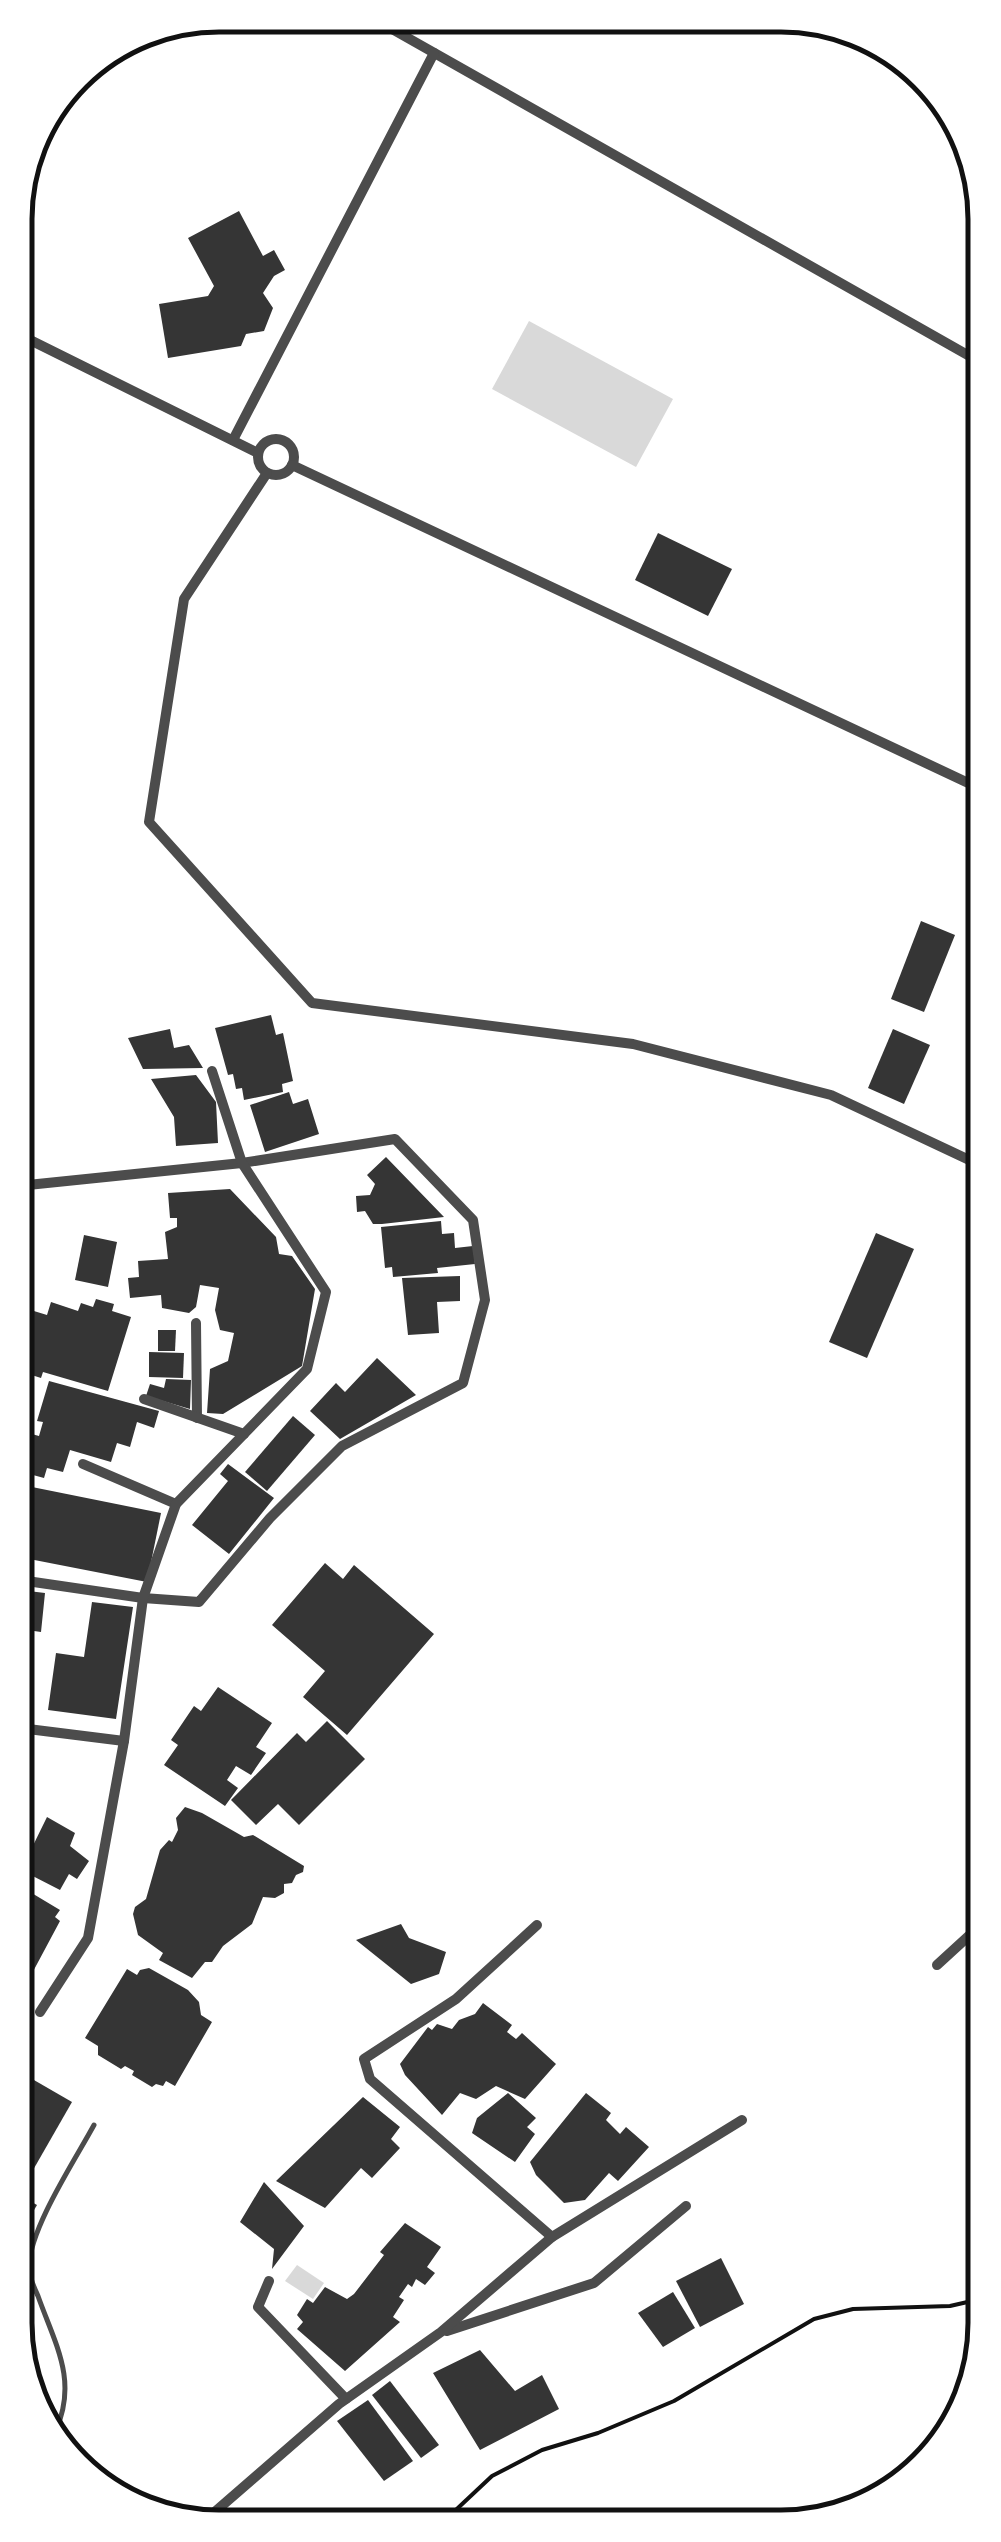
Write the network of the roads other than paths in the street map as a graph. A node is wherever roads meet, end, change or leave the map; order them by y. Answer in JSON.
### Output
{"nodes":[{"id":1,"x":398,"y":33,"type":"edge"},
{"id":2,"x":434,"y":53,"type":"junction"},
{"id":3,"x":33,"y":341,"type":"edge"},
{"id":4,"x":968,"y":355,"type":"edge"},
{"id":5,"x":233,"y":440,"type":"junction"},
{"id":6,"x":258,"y":452,"type":"junction"},
{"id":7,"x":292,"y":465,"type":"junction"},
{"id":8,"x":267,"y":473,"type":"junction"},
{"id":9,"x":968,"y":783,"type":"edge"},
{"id":10,"x":212,"y":1071,"type":"dead end"},
{"id":11,"x":968,"y":1159,"type":"edge"},
{"id":12,"x":242,"y":1163,"type":"junction"},
{"id":13,"x":33,"y":1185,"type":"edge"},
{"id":14,"x":196,"y":1323,"type":"dead end"},
{"id":15,"x":144,"y":1400,"type":"dead end"},
{"id":16,"x":197,"y":1418,"type":"junction"},
{"id":17,"x":244,"y":1434,"type":"junction"},
{"id":18,"x":83,"y":1464,"type":"dead end"},
{"id":19,"x":176,"y":1504,"type":"junction"},
{"id":20,"x":32,"y":1582,"type":"edge"},
{"id":21,"x":144,"y":1598,"type":"junction"},
{"id":22,"x":32,"y":1730,"type":"edge"},
{"id":23,"x":124,"y":1741,"type":"junction"},
{"id":24,"x":537,"y":1925,"type":"dead end"},
{"id":25,"x":968,"y":1936,"type":"edge"},
{"id":26,"x":937,"y":1964,"type":"dead end"},
{"id":27,"x":40,"y":2012,"type":"dead end"},
{"id":28,"x":742,"y":2120,"type":"dead end"},
{"id":29,"x":94,"y":2124,"type":"dead end"},
{"id":30,"x":686,"y":2206,"type":"dead end"},
{"id":31,"x":552,"y":2237,"type":"junction"},
{"id":32,"x":32,"y":2252,"type":"edge"},
{"id":33,"x":32,"y":2280,"type":"edge"},
{"id":34,"x":268,"y":2281,"type":"dead end"},
{"id":35,"x":441,"y":2332,"type":"junction"},
{"id":36,"x":346,"y":2399,"type":"junction"},
{"id":37,"x":60,"y":2420,"type":"edge"},
{"id":38,"x":217,"y":2510,"type":"edge"}],
"edges":[{"from":1,"to":2,"type":"street"},
{"from":2,"to":4,"type":"street"},
{"from":2,"to":5,"type":"street"},
{"from":3,"to":5,"type":"street"},
{"from":5,"to":6,"type":"street"},
{"from":6,"to":7,"type":"street"},
{"from":6,"to":8,"type":"street"},
{"from":7,"to":8,"type":"street"},
{"from":7,"to":9,"type":"street"},
{"from":8,"to":11,"type":"street"},
{"from":10,"to":12,"type":"street"},
{"from":12,"to":13,"type":"street"},
{"from":12,"to":17,"type":"street"},
{"from":12,"to":21,"type":"street"},
{"from":14,"to":16,"type":"street"},
{"from":15,"to":16,"type":"street"},
{"from":16,"to":17,"type":"street"},
{"from":17,"to":19,"type":"street"},
{"from":18,"to":19,"type":"street"},
{"from":19,"to":21,"type":"street"},
{"from":20,"to":21,"type":"street"},
{"from":21,"to":23,"type":"street"},
{"from":22,"to":23,"type":"street"},
{"from":23,"to":27,"type":"street"},
{"from":24,"to":31,"type":"street"},
{"from":25,"to":26,"type":"street"},
{"from":28,"to":31,"type":"street"},
{"from":29,"to":32,"type":"lane"},
{"from":30,"to":35,"type":"street"},
{"from":31,"to":35,"type":"street"},
{"from":33,"to":37,"type":"lane"},
{"from":34,"to":36,"type":"street"},
{"from":35,"to":36,"type":"street"},
{"from":36,"to":38,"type":"street"}]}
